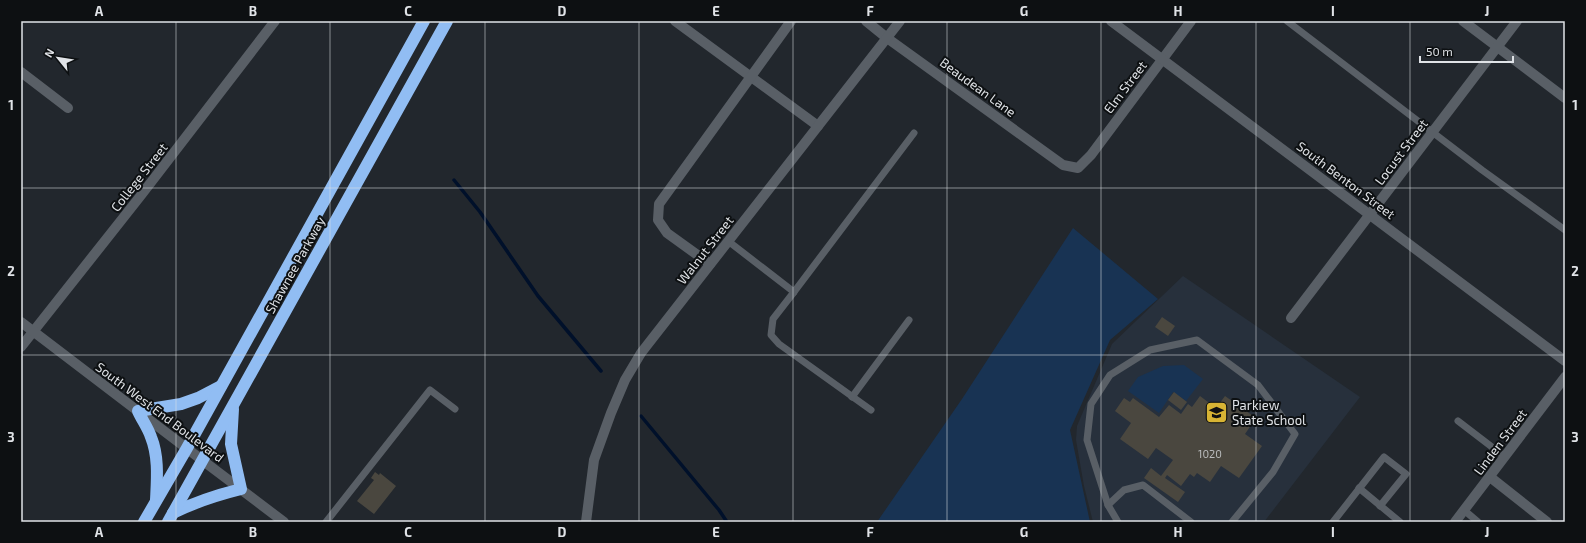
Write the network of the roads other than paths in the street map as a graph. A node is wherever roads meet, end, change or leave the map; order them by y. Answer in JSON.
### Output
{"nodes":[{"id":1,"x":275,"y":21,"type":"edge"},
{"id":2,"x":424,"y":21,"type":"edge"},
{"id":3,"x":447,"y":21,"type":"edge"},
{"id":4,"x":675,"y":21,"type":"edge"},
{"id":5,"x":791,"y":21,"type":"edge"},
{"id":6,"x":866,"y":21,"type":"edge"},
{"id":7,"x":900,"y":21,"type":"edge"},
{"id":8,"x":1111,"y":21,"type":"edge"},
{"id":9,"x":1191,"y":21,"type":"edge"},
{"id":10,"x":1287,"y":21,"type":"edge"},
{"id":11,"x":1463,"y":21,"type":"edge"},
{"id":12,"x":1517,"y":21,"type":"edge"},
{"id":13,"x":887,"y":38,"type":"junction"},
{"id":14,"x":1498,"y":47,"type":"junction"},
{"id":15,"x":1162,"y":59,"type":"junction"},
{"id":16,"x":21,"y":72,"type":"edge"},
{"id":17,"x":750,"y":76,"type":"junction"},
{"id":18,"x":1565,"y":98,"type":"edge"},
{"id":19,"x":68,"y":108,"type":"dead end"},
{"id":20,"x":818,"y":126,"type":"junction"},
{"id":21,"x":1433,"y":132,"type":"junction"},
{"id":22,"x":914,"y":133,"type":"dead end"},
{"id":23,"x":1078,"y":168,"type":"joint"},
{"id":24,"x":1370,"y":214,"type":"junction"},
{"id":25,"x":1565,"y":230,"type":"edge"},
{"id":26,"x":728,"y":241,"type":"junction"},
{"id":27,"x":710,"y":264,"type":"junction"},
{"id":28,"x":794,"y":292,"type":"junction"},
{"id":29,"x":1291,"y":318,"type":"dead end"},
{"id":30,"x":909,"y":320,"type":"dead end"},
{"id":31,"x":21,"y":322,"type":"edge"},
{"id":32,"x":32,"y":332,"type":"junction"},
{"id":33,"x":21,"y":347,"type":"edge"},
{"id":34,"x":1565,"y":361,"type":"edge"},
{"id":35,"x":1565,"y":377,"type":"edge"},
{"id":36,"x":221,"y":386,"type":"junction"},
{"id":37,"x":852,"y":397,"type":"junction"},
{"id":38,"x":234,"y":404,"type":"junction"},
{"id":39,"x":455,"y":409,"type":"dead end"},
{"id":40,"x":871,"y":410,"type":"dead end"},
{"id":41,"x":138,"y":412,"type":"junction"},
{"id":42,"x":1458,"y":421,"type":"dead end"},
{"id":43,"x":186,"y":448,"type":"junction"},
{"id":44,"x":1505,"y":457,"type":"junction"},
{"id":45,"x":202,"y":460,"type":"junction"},
{"id":46,"x":1490,"y":477,"type":"junction"},
{"id":47,"x":1359,"y":488,"type":"junction"},
{"id":48,"x":241,"y":489,"type":"junction"},
{"id":49,"x":155,"y":502,"type":"junction"},
{"id":50,"x":1108,"y":505,"type":"junction"},
{"id":51,"x":1380,"y":506,"type":"junction"},
{"id":52,"x":1464,"y":510,"type":"junction"},
{"id":53,"x":170,"y":518,"type":"edge"},
{"id":54,"x":144,"y":522,"type":"edge"},
{"id":55,"x":284,"y":522,"type":"edge"},
{"id":56,"x":326,"y":522,"type":"edge"},
{"id":57,"x":586,"y":522,"type":"edge"},
{"id":58,"x":1118,"y":522,"type":"edge"},
{"id":59,"x":1191,"y":522,"type":"edge"},
{"id":60,"x":1232,"y":522,"type":"edge"},
{"id":61,"x":1333,"y":522,"type":"edge"},
{"id":62,"x":1400,"y":522,"type":"edge"},
{"id":63,"x":1455,"y":522,"type":"edge"},
{"id":64,"x":1478,"y":522,"type":"edge"},
{"id":65,"x":1547,"y":522,"type":"edge"}],
"edges":[{"from":1,"to":32,"type":"street","name":"College Street"},
{"from":2,"to":36,"type":"highway","name":"Shawnee Parkway"},
{"from":3,"to":38,"type":"highway","name":"Shawnee Parkway"},
{"from":4,"to":17,"type":"street"},
{"from":5,"to":17,"type":"street"},
{"from":6,"to":13,"type":"street","name":"Beaudean Lane"},
{"from":7,"to":13,"type":"street","name":"Walnut Street"},
{"from":8,"to":15,"type":"street","name":"South Benton Street"},
{"from":9,"to":15,"type":"street","name":"Elm Street"},
{"from":10,"to":21,"type":"lane"},
{"from":11,"to":14,"type":"street"},
{"from":12,"to":14,"type":"street","name":"Locust Street"},
{"from":13,"to":20,"type":"street","name":"Walnut Street"},
{"from":13,"to":23,"type":"street","name":"Beaudean Lane"},
{"from":14,"to":18,"type":"street"},
{"from":14,"to":21,"type":"street","name":"Locust Street"},
{"from":15,"to":23,"type":"street","name":"Elm Street"},
{"from":15,"to":24,"type":"street","name":"South Benton Street"},
{"from":16,"to":19,"type":"street"},
{"from":17,"to":20,"type":"street"},
{"from":17,"to":27,"type":"street"},
{"from":20,"to":26,"type":"street","name":"Walnut Street"},
{"from":21,"to":24,"type":"street","name":"Locust Street"},
{"from":21,"to":25,"type":"lane"},
{"from":22,"to":28,"type":"lane"},
{"from":24,"to":29,"type":"street","name":"Locust Street"},
{"from":24,"to":34,"type":"street","name":"South Benton Street"},
{"from":26,"to":27,"type":"street","name":"Walnut Street"},
{"from":26,"to":28,"type":"lane"},
{"from":27,"to":57,"type":"street","name":"Walnut Street"},
{"from":28,"to":37,"type":"lane"},
{"from":30,"to":37,"type":"lane"},
{"from":31,"to":32,"type":"street","name":"South West End Boulevard"},
{"from":32,"to":33,"type":"street","name":"College Street"},
{"from":32,"to":41,"type":"street","name":"South West End Boulevard"},
{"from":35,"to":44,"type":"street","name":"Linden Street"},
{"from":36,"to":41,"type":"highway"},
{"from":36,"to":43,"type":"highway","name":"Shawnee Parkway"},
{"from":37,"to":40,"type":"lane"},
{"from":38,"to":45,"type":"highway","name":"Shawnee Parkway"},
{"from":38,"to":48,"type":"highway"},
{"from":39,"to":56,"type":"lane"},
{"from":41,"to":43,"type":"street","name":"South West End Boulevard"},
{"from":41,"to":49,"type":"highway"},
{"from":42,"to":44,"type":"lane"},
{"from":43,"to":45,"type":"street","name":"South West End Boulevard"},
{"from":43,"to":49,"type":"highway","name":"Shawnee Parkway"},
{"from":44,"to":46,"type":"street","name":"Linden Street"},
{"from":45,"to":48,"type":"street","name":"South West End Boulevard"},
{"from":45,"to":53,"type":"highway","name":"Shawnee Parkway"},
{"from":46,"to":52,"type":"street","name":"Linden Street"},
{"from":46,"to":65,"type":"street"},
{"from":47,"to":51,"type":"lane"},
{"from":47,"to":51,"type":"lane"},
{"from":47,"to":61,"type":"lane"},
{"from":48,"to":53,"type":"highway"},
{"from":48,"to":55,"type":"street","name":"South West End Boulevard"},
{"from":49,"to":54,"type":"highway","name":"Shawnee Parkway"},
{"from":50,"to":58,"type":"lane"},
{"from":50,"to":59,"type":"lane"},
{"from":50,"to":60,"type":"lane"},
{"from":51,"to":62,"type":"lane"},
{"from":52,"to":63,"type":"street","name":"Linden Street"},
{"from":52,"to":64,"type":"lane"}]}
